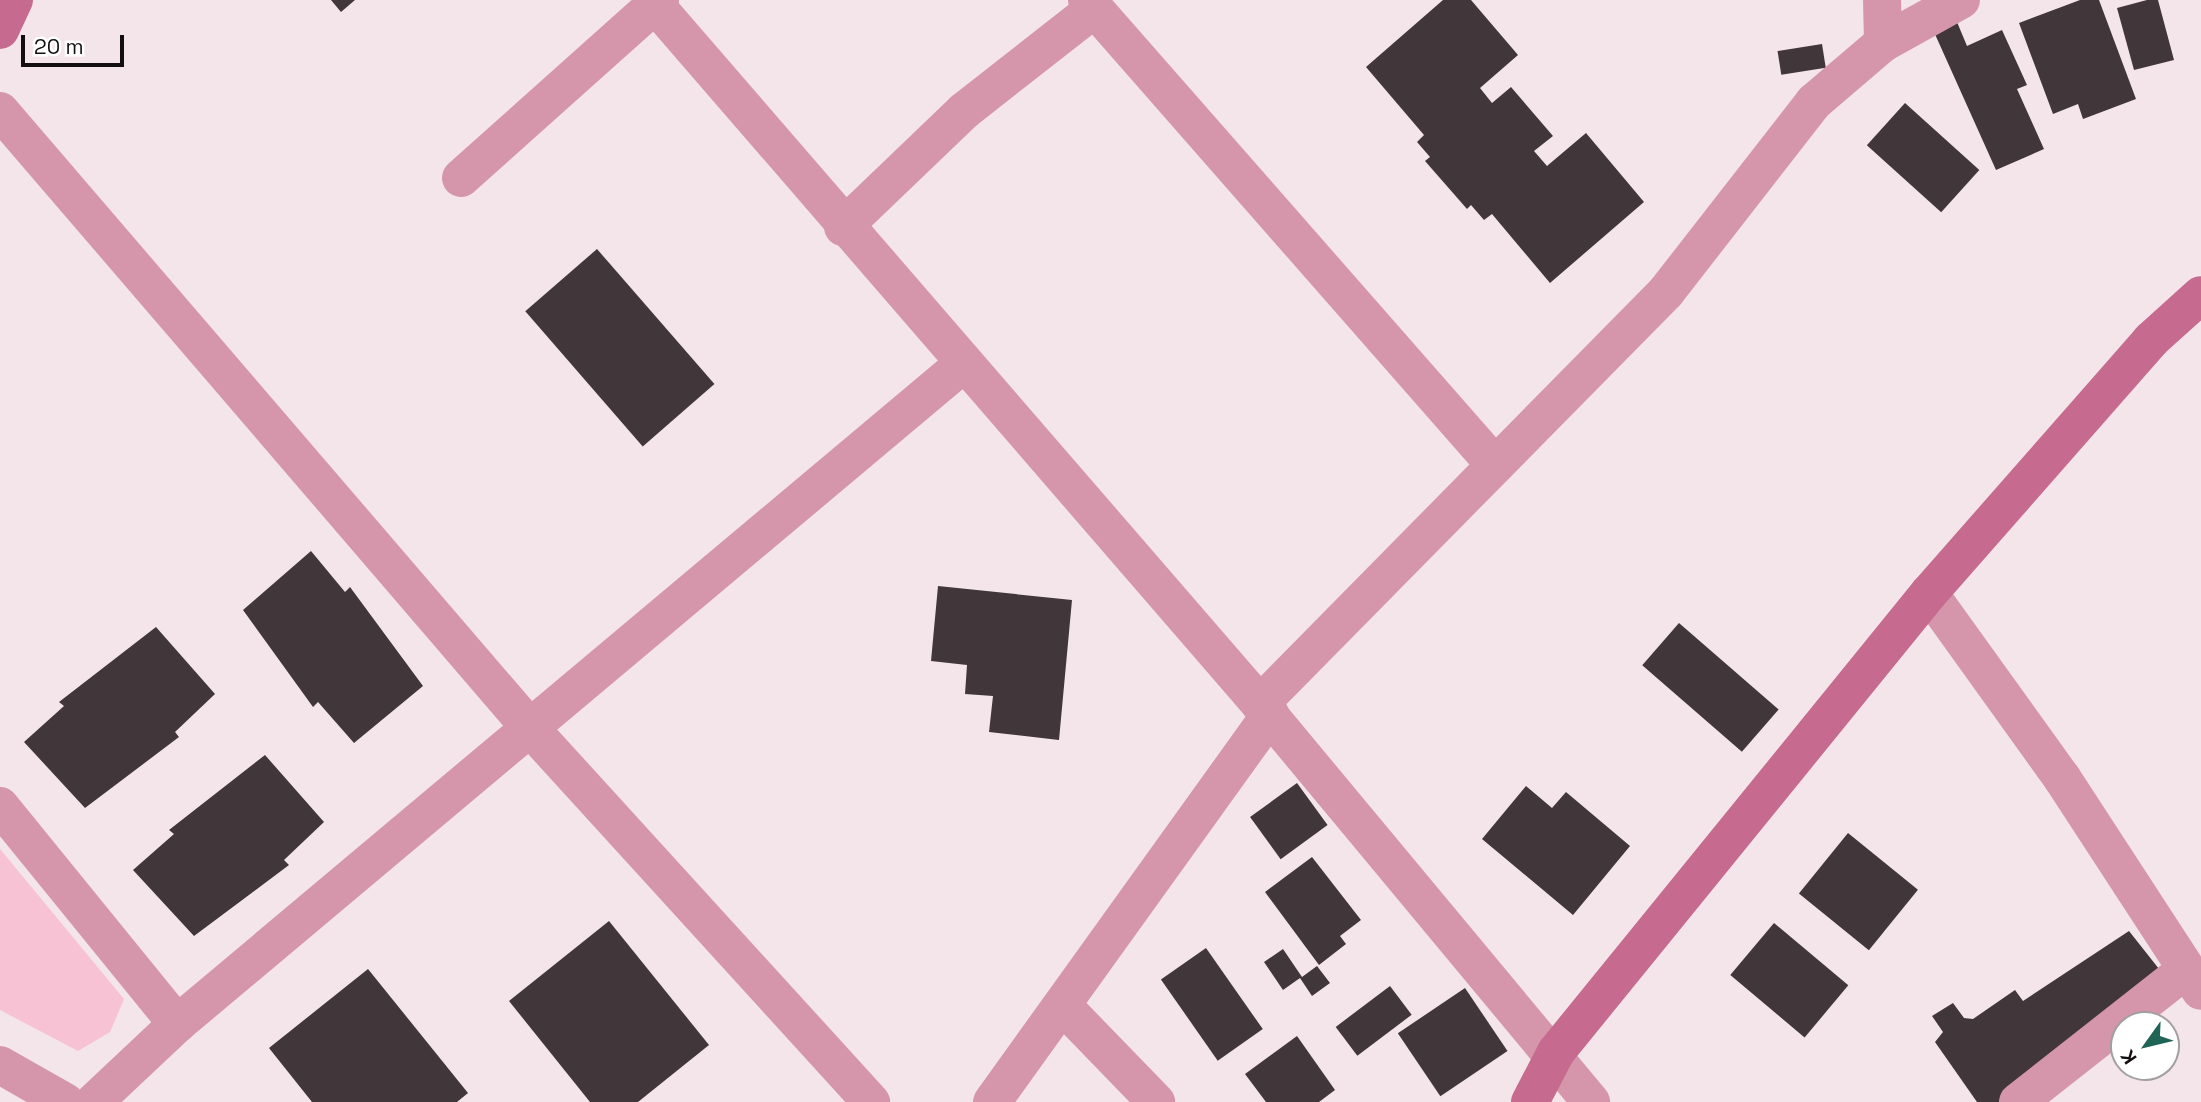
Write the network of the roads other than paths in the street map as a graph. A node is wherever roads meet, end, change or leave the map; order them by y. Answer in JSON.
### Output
{"nodes":[{"id":1,"x":14,"y":0,"type":"edge"},
{"id":2,"x":1882,"y":0,"type":"edge"},
{"id":3,"x":1961,"y":0,"type":"edge"},
{"id":4,"x":656,"y":2,"type":"edge"},
{"id":5,"x":1091,"y":5,"type":"edge"},
{"id":6,"x":0,"y":30,"type":"edge"},
{"id":7,"x":1883,"y":43,"type":"junction"},
{"id":8,"x":0,"y":111,"type":"edge"},
{"id":9,"x":461,"y":178,"type":"dead end"},
{"id":10,"x":843,"y":227,"type":"junction"},
{"id":11,"x":2201,"y":295,"type":"edge"},
{"id":12,"x":962,"y":365,"type":"junction"},
{"id":13,"x":1495,"y":465,"type":"junction"},
{"id":14,"x":1929,"y":593,"type":"junction"},
{"id":15,"x":1265,"y":709,"type":"junction"},
{"id":16,"x":531,"y":729,"type":"junction"},
{"id":17,"x":0,"y":806,"type":"edge"},
{"id":18,"x":2193,"y":980,"type":"edge"},
{"id":19,"x":1063,"y":1006,"type":"junction"},
{"id":20,"x":177,"y":1024,"type":"junction"},
{"id":21,"x":1556,"y":1052,"type":"junction"},
{"id":22,"x":0,"y":1065,"type":"edge"},
{"id":23,"x":65,"y":1102,"type":"edge"},
{"id":24,"x":94,"y":1102,"type":"edge"},
{"id":25,"x":871,"y":1102,"type":"edge"},
{"id":26,"x":992,"y":1102,"type":"edge"},
{"id":27,"x":1156,"y":1102,"type":"edge"},
{"id":28,"x":1530,"y":1102,"type":"edge"},
{"id":29,"x":1591,"y":1102,"type":"edge"},
{"id":30,"x":2018,"y":1102,"type":"edge"}],
"edges":[{"from":1,"to":6,"type":"main road"},
{"from":2,"to":7,"type":"street"},
{"from":3,"to":7,"type":"street"},
{"from":4,"to":9,"type":"street"},
{"from":4,"to":10,"type":"street"},
{"from":5,"to":10,"type":"street"},
{"from":5,"to":13,"type":"street"},
{"from":7,"to":13,"type":"street"},
{"from":8,"to":16,"type":"street"},
{"from":10,"to":12,"type":"street"},
{"from":11,"to":14,"type":"main road"},
{"from":12,"to":15,"type":"street"},
{"from":12,"to":16,"type":"street"},
{"from":13,"to":15,"type":"street"},
{"from":14,"to":18,"type":"street"},
{"from":14,"to":21,"type":"main road"},
{"from":15,"to":19,"type":"street"},
{"from":15,"to":21,"type":"street"},
{"from":16,"to":20,"type":"street"},
{"from":16,"to":25,"type":"street"},
{"from":17,"to":20,"type":"street"},
{"from":18,"to":30,"type":"street"},
{"from":19,"to":26,"type":"street"},
{"from":19,"to":27,"type":"street"},
{"from":20,"to":24,"type":"street"},
{"from":21,"to":28,"type":"main road"},
{"from":21,"to":29,"type":"street"},
{"from":22,"to":23,"type":"street"}]}
